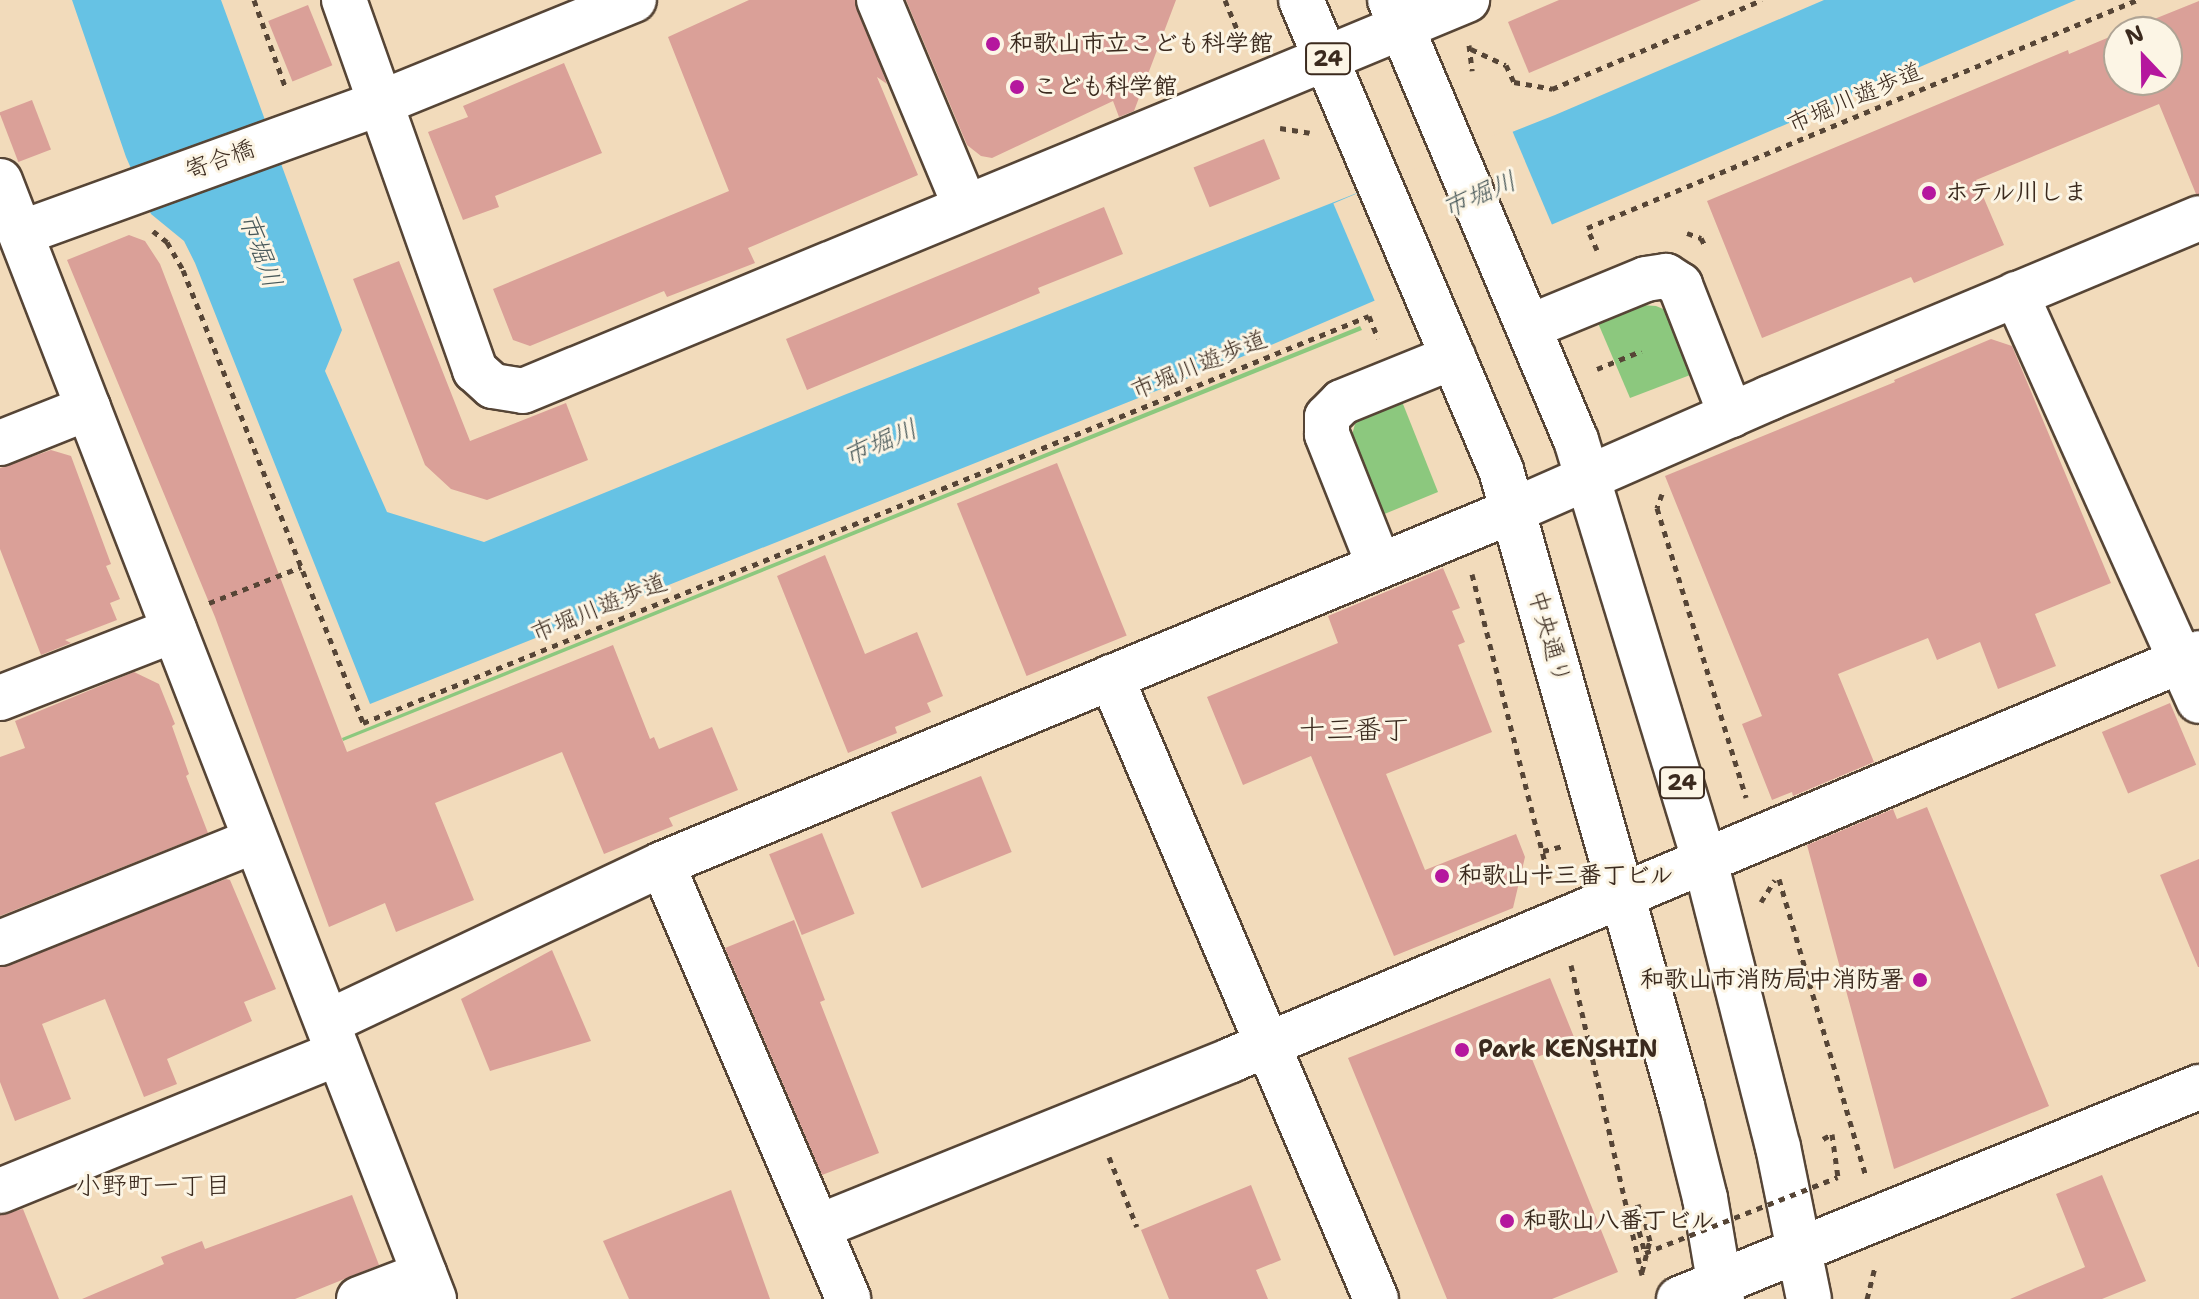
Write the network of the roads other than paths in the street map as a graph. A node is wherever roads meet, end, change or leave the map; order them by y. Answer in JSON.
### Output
{"nodes":[{"id":1,"x":344,"y":0,"type":"edge"},
{"id":2,"x":879,"y":0,"type":"edge"},
{"id":3,"x":1301,"y":0,"type":"edge"},
{"id":4,"x":1467,"y":0,"type":"edge"},
{"id":5,"x":1396,"y":14,"type":"edge"},
{"id":6,"x":618,"y":19,"type":"edge"},
{"id":7,"x":1328,"y":59,"type":"junction"},
{"id":8,"x":380,"y":103,"type":"junction"},
{"id":9,"x":6,"y":201,"type":"edge"},
{"id":10,"x":965,"y":206,"type":"junction"},
{"id":11,"x":2199,"y":218,"type":"edge"},
{"id":12,"x":2016,"y":294,"type":"junction"},
{"id":13,"x":1529,"y":327,"type":"junction"},
{"id":14,"x":1453,"y":357,"type":"junction"},
{"id":15,"x":88,"y":408,"type":"junction"},
{"id":16,"x":1731,"y":415,"type":"junction"},
{"id":17,"x":0,"y":443,"type":"edge"},
{"id":18,"x":1588,"y":478,"type":"junction"},
{"id":19,"x":1512,"y":511,"type":"junction"},
{"id":20,"x":1379,"y":565,"type":"junction"},
{"id":21,"x":174,"y":630,"type":"junction"},
{"id":22,"x":2190,"y":657,"type":"edge"},
{"id":23,"x":1111,"y":677,"type":"junction"},
{"id":24,"x":0,"y":698,"type":"edge"},
{"id":25,"x":2199,"y":701,"type":"edge"},
{"id":26,"x":254,"y":841,"type":"junction"},
{"id":27,"x":1705,"y":861,"type":"junction"},
{"id":28,"x":662,"y":864,"type":"junction"},
{"id":29,"x":1622,"y":895,"type":"junction"},
{"id":30,"x":0,"y":943,"type":"edge"},
{"id":31,"x":333,"y":1037,"type":"junction"},
{"id":32,"x":1269,"y":1044,"type":"junction"},
{"id":33,"x":2199,"y":1087,"type":"edge"},
{"id":34,"x":0,"y":1191,"type":"edge"},
{"id":35,"x":818,"y":1227,"type":"junction"},
{"id":36,"x":1800,"y":1252,"type":"junction"},
{"id":37,"x":429,"y":1287,"type":"edge"},
{"id":38,"x":1721,"y":1291,"type":"edge"},
{"id":39,"x":359,"y":1299,"type":"edge"},
{"id":40,"x":848,"y":1299,"type":"edge"},
{"id":41,"x":1376,"y":1299,"type":"edge"},
{"id":42,"x":1679,"y":1299,"type":"edge"},
{"id":43,"x":1809,"y":1299,"type":"edge"}],
"edges":[{"from":1,"to":8,"type":"main road"},
{"from":2,"to":10,"type":"main road"},
{"from":3,"to":7,"type":"main road","name":"中央通り","number":"24"},
{"from":4,"to":5,"type":"main road"},
{"from":5,"to":7,"type":"main road"},
{"from":5,"to":13,"type":"main road","number":"24"},
{"from":6,"to":8,"type":"main road","name":"寄合橋"},
{"from":7,"to":10,"type":"main road"},
{"from":7,"to":14,"type":"main road","name":"中央通り","number":"24"},
{"from":8,"to":9,"type":"main road","name":"寄合橋"},
{"from":8,"to":10,"type":"main road"},
{"from":9,"to":15,"type":"main road"},
{"from":11,"to":12,"type":"main road"},
{"from":12,"to":16,"type":"main road"},
{"from":12,"to":22,"type":"main road"},
{"from":13,"to":16,"type":"main road"},
{"from":13,"to":18,"type":"main road","number":"24"},
{"from":14,"to":19,"type":"main road","name":"中央通り","number":"24"},
{"from":14,"to":20,"type":"main road"},
{"from":15,"to":17,"type":"main road"},
{"from":15,"to":21,"type":"main road"},
{"from":16,"to":18,"type":"main road"},
{"from":18,"to":19,"type":"main road"},
{"from":18,"to":27,"type":"main road","number":"24"},
{"from":19,"to":20,"type":"main road"},
{"from":19,"to":29,"type":"main road","name":"中央通り","number":"24"},
{"from":20,"to":23,"type":"main road"},
{"from":21,"to":24,"type":"main road"},
{"from":21,"to":26,"type":"main road"},
{"from":22,"to":25,"type":"main road"},
{"from":22,"to":27,"type":"main road"},
{"from":23,"to":28,"type":"main road"},
{"from":23,"to":32,"type":"main road"},
{"from":26,"to":30,"type":"main road"},
{"from":26,"to":31,"type":"main road"},
{"from":27,"to":29,"type":"main road"},
{"from":27,"to":36,"type":"main road","number":"24"},
{"from":28,"to":31,"type":"main road"},
{"from":28,"to":35,"type":"main road"},
{"from":29,"to":32,"type":"main road"},
{"from":29,"to":38,"type":"main road","name":"中央通り","number":"24"},
{"from":31,"to":34,"type":"main road"},
{"from":31,"to":37,"type":"main road"},
{"from":32,"to":35,"type":"main road"},
{"from":32,"to":41,"type":"main road"},
{"from":33,"to":36,"type":"main road"},
{"from":35,"to":40,"type":"main road"},
{"from":36,"to":38,"type":"main road"},
{"from":36,"to":43,"type":"main road","number":"24"},
{"from":37,"to":39,"type":"main road"},
{"from":38,"to":42,"type":"main road"}]}
